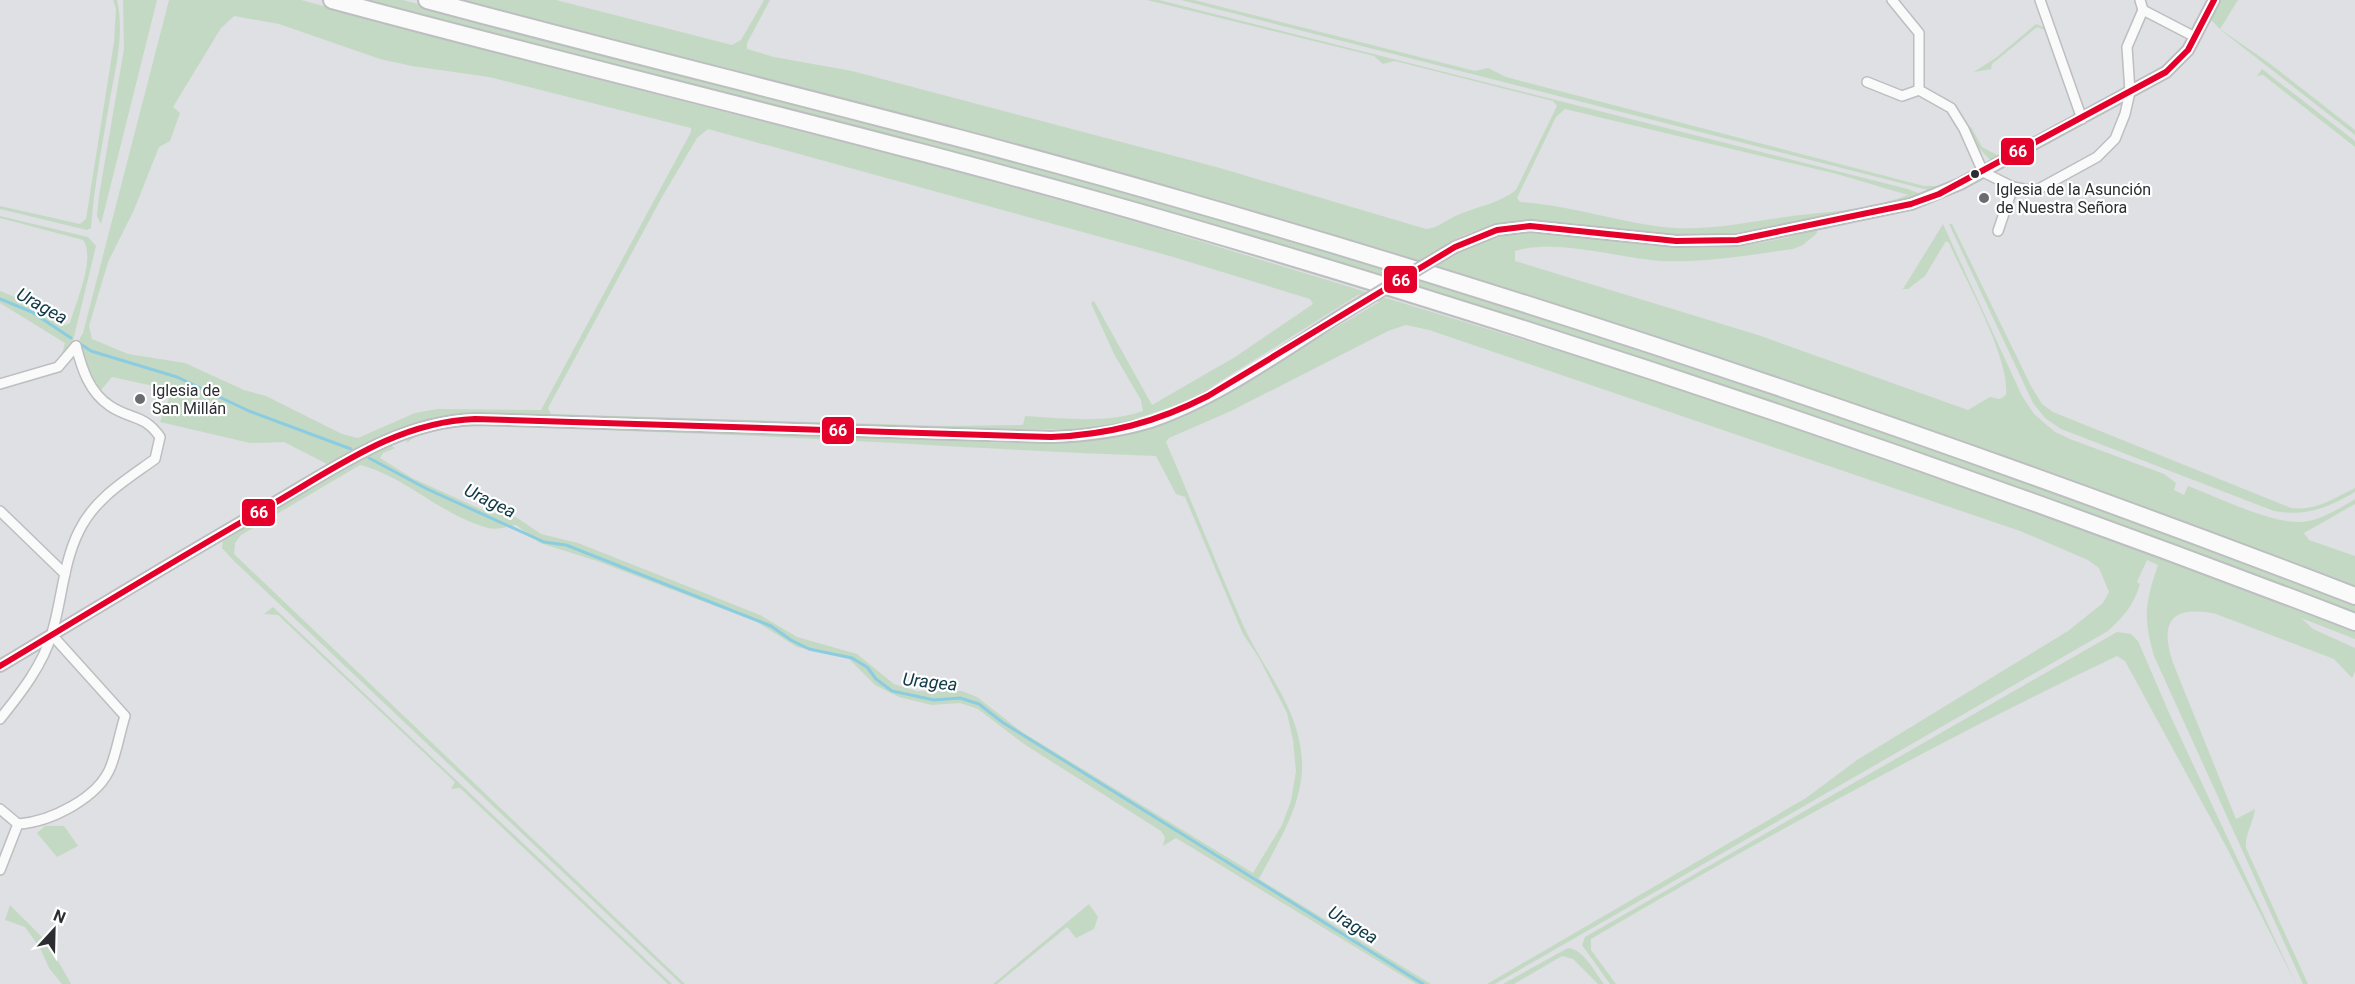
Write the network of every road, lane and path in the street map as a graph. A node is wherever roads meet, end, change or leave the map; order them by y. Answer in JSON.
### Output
{"nodes":[{"id":1,"x":332,"y":0,"type":"edge"},
{"id":2,"x":426,"y":0,"type":"edge"},
{"id":3,"x":1892,"y":0,"type":"edge"},
{"id":4,"x":2040,"y":0,"type":"edge"},
{"id":5,"x":2214,"y":0,"type":"edge"},
{"id":6,"x":2141,"y":5,"type":"edge"},
{"id":7,"x":2195,"y":37,"type":"junction"},
{"id":8,"x":1867,"y":82,"type":"dead end"},
{"id":9,"x":1919,"y":90,"type":"junction"},
{"id":10,"x":2130,"y":92,"type":"junction"},
{"id":11,"x":2082,"y":118,"type":"junction"},
{"id":12,"x":1983,"y":172,"type":"junction"},
{"id":13,"x":2013,"y":187,"type":"junction"},
{"id":14,"x":1998,"y":231,"type":"dead end"},
{"id":15,"x":0,"y":384,"type":"edge"},
{"id":16,"x":0,"y":511,"type":"edge"},
{"id":17,"x":65,"y":574,"type":"junction"},
{"id":18,"x":2355,"y":596,"type":"edge"},
{"id":19,"x":2355,"y":622,"type":"edge"},
{"id":20,"x":52,"y":634,"type":"junction"},
{"id":21,"x":0,"y":666,"type":"edge"},
{"id":22,"x":0,"y":719,"type":"edge"},
{"id":23,"x":0,"y":809,"type":"edge"},
{"id":24,"x":18,"y":824,"type":"junction"},
{"id":25,"x":0,"y":870,"type":"edge"}],
"edges":[{"from":1,"to":19,"type":"highway"},
{"from":2,"to":18,"type":"highway"},
{"from":3,"to":9,"type":"street"},
{"from":4,"to":11,"type":"street"},
{"from":5,"to":7,"type":"street"},
{"from":6,"to":7,"type":"street"},
{"from":6,"to":10,"type":"street"},
{"from":7,"to":10,"type":"street"},
{"from":8,"to":9,"type":"street"},
{"from":9,"to":12,"type":"street"},
{"from":10,"to":11,"type":"street"},
{"from":10,"to":13,"type":"street"},
{"from":11,"to":12,"type":"street"},
{"from":12,"to":13,"type":"street"},
{"from":12,"to":20,"type":"street","bridge":true},
{"from":13,"to":14,"type":"street"},
{"from":15,"to":17,"type":"street"},
{"from":16,"to":17,"type":"street"},
{"from":17,"to":20,"type":"street"},
{"from":20,"to":21,"type":"street"},
{"from":20,"to":22,"type":"street"},
{"from":20,"to":24,"type":"street"},
{"from":23,"to":24,"type":"street"},
{"from":24,"to":25,"type":"street"}]}
